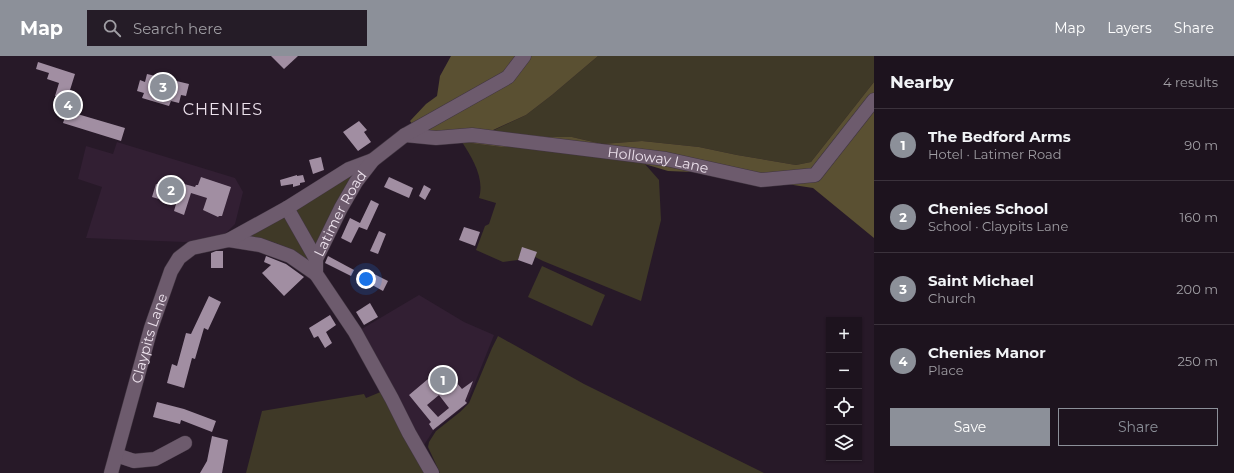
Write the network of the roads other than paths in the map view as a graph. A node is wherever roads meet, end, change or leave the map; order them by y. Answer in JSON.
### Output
{"nodes":[{"id":1,"x":524,"y":56,"type":"edge"},
{"id":2,"x":874,"y":100,"type":"edge"},
{"id":3,"x":405,"y":135,"type":"junction"},
{"id":4,"x":373,"y":160,"type":"junction"},
{"id":5,"x":287,"y":208,"type":"junction"},
{"id":6,"x":229,"y":240,"type":"junction"},
{"id":7,"x":316,"y":259,"type":"junction"},
{"id":8,"x":316,"y":274,"type":"junction"},
{"id":9,"x":185,"y":443,"type":"dead end"},
{"id":10,"x":116,"y":455,"type":"junction"},
{"id":11,"x":111,"y":473,"type":"edge"},
{"id":12,"x":432,"y":473,"type":"edge"}],
"edges":[{"from":1,"to":3,"type":"street","name":"Latimer Road"},
{"from":2,"to":3,"type":"street","name":"Holloway Lane"},
{"from":3,"to":4,"type":"street","name":"Latimer Road"},
{"from":4,"to":5,"type":"street","name":"Claypits Lane"},
{"from":4,"to":7,"type":"street","name":"Latimer Road"},
{"from":5,"to":6,"type":"street","name":"Claypits Lane"},
{"from":5,"to":7,"type":"street"},
{"from":6,"to":8,"type":"street","name":"Claypits Lane"},
{"from":6,"to":10,"type":"street","name":"Claypits Lane"},
{"from":7,"to":8,"type":"street","name":"Latimer Road"},
{"from":8,"to":12,"type":"street","name":"Latimer Road"},
{"from":9,"to":10,"type":"street"},
{"from":10,"to":11,"type":"street","name":"Claypits Lane"}]}
